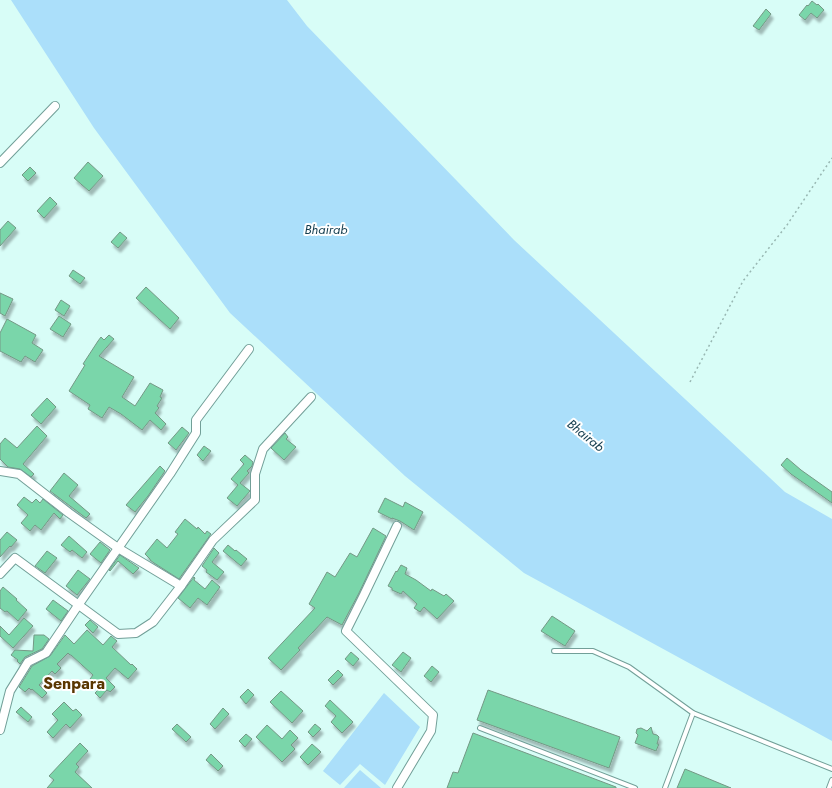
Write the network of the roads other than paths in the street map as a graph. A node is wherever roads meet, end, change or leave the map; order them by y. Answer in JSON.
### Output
{"nodes":[{"id":1,"x":55,"y":106,"type":"dead end"},
{"id":2,"x":0,"y":163,"type":"edge"},
{"id":3,"x":249,"y":349,"type":"dead end"},
{"id":4,"x":311,"y":397,"type":"dead end"},
{"id":5,"x":0,"y":471,"type":"edge"},
{"id":6,"x":397,"y":526,"type":"dead end"},
{"id":7,"x":118,"y":548,"type":"junction"},
{"id":8,"x":0,"y":574,"type":"edge"},
{"id":9,"x":181,"y":586,"type":"junction"},
{"id":10,"x":79,"y":604,"type":"junction"},
{"id":11,"x":554,"y":651,"type":"dead end"},
{"id":12,"x":693,"y":713,"type":"junction"},
{"id":13,"x":480,"y":728,"type":"dead end"},
{"id":14,"x":0,"y":730,"type":"edge"},
{"id":15,"x":832,"y":769,"type":"edge"},
{"id":16,"x":832,"y":780,"type":"edge"},
{"id":17,"x":397,"y":788,"type":"edge"},
{"id":18,"x":635,"y":788,"type":"edge"},
{"id":19,"x":665,"y":788,"type":"edge"},
{"id":20,"x":829,"y":788,"type":"edge"}],
"edges":[{"from":1,"to":2,"type":"street"},
{"from":3,"to":7,"type":"street"},
{"from":4,"to":9,"type":"street"},
{"from":5,"to":7,"type":"street"},
{"from":6,"to":17,"type":"street"},
{"from":7,"to":9,"type":"street"},
{"from":7,"to":10,"type":"street"},
{"from":8,"to":10,"type":"street"},
{"from":9,"to":10,"type":"street"},
{"from":10,"to":14,"type":"street"},
{"from":11,"to":12,"type":"lane"},
{"from":12,"to":15,"type":"lane"},
{"from":12,"to":19,"type":"lane"},
{"from":13,"to":18,"type":"lane"},
{"from":16,"to":20,"type":"lane"}]}
